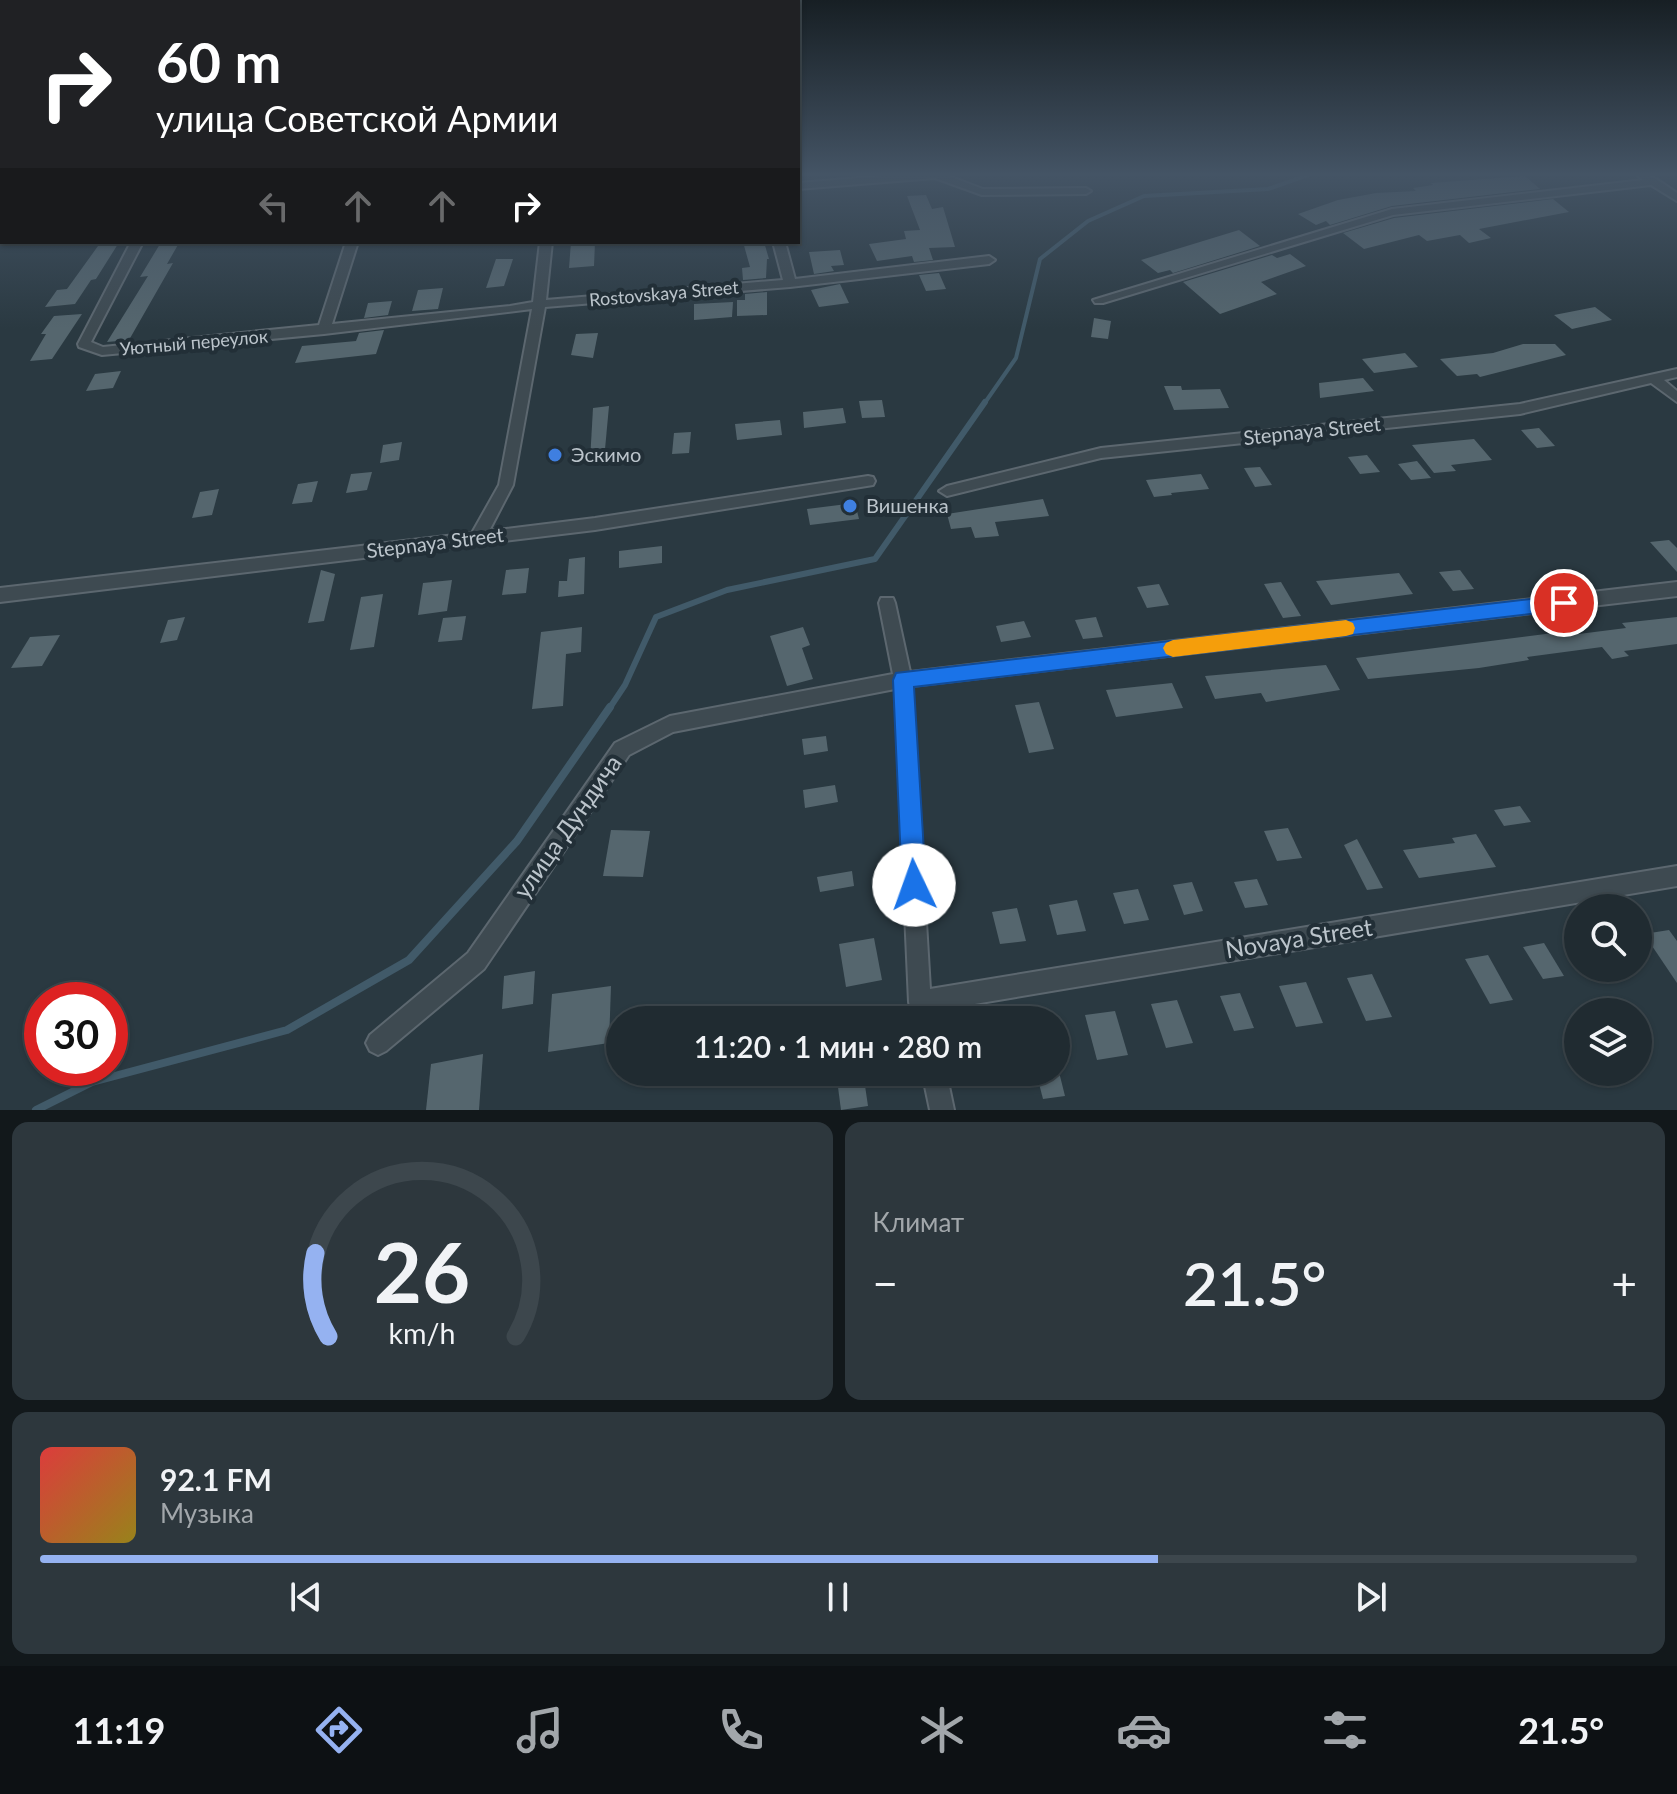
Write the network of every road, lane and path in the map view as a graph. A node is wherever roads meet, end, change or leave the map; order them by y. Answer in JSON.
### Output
{"nodes":[{"id":1,"x":1349,"y":225,"type":"edge"},
{"id":2,"x":136,"y":244,"type":"edge"},
{"id":3,"x":351,"y":244,"type":"edge"},
{"id":4,"x":546,"y":244,"type":"edge"},
{"id":5,"x":780,"y":244,"type":"edge"},
{"id":6,"x":989,"y":260,"type":"dead end"},
{"id":7,"x":790,"y":283,"type":"junction"},
{"id":8,"x":1099,"y":300,"type":"dead end"},
{"id":9,"x":539,"y":304,"type":"junction"},
{"id":10,"x":324,"y":330,"type":"junction"},
{"id":11,"x":1677,"y":373,"type":"edge"},
{"id":12,"x":1654,"y":379,"type":"junction"},
{"id":13,"x":1677,"y":398,"type":"edge"},
{"id":14,"x":868,"y":481,"type":"dead end"},
{"id":15,"x":947,"y":491,"type":"dead end"},
{"id":16,"x":477,"y":538,"type":"junction"},
{"id":17,"x":1677,"y":589,"type":"edge"},
{"id":18,"x":0,"y":595,"type":"edge"},
{"id":19,"x":887,"y":603,"type":"dead end"},
{"id":20,"x":903,"y":680,"type":"junction"},
{"id":21,"x":1677,"y":876,"type":"edge"},
{"id":22,"x":922,"y":1006,"type":"edge"},
{"id":23,"x":950,"y":1006,"type":"edge"},
{"id":24,"x":378,"y":1043,"type":"dead end"},
{"id":25,"x":937,"y":1086,"type":"edge"},
{"id":26,"x":942,"y":1110,"type":"edge"}],
"edges":[{"from":1,"to":8,"type":"street"},
{"from":2,"to":10,"type":"street","name":"Уютный переулок"},
{"from":3,"to":10,"type":"street"},
{"from":4,"to":9,"type":"street"},
{"from":5,"to":7,"type":"street"},
{"from":6,"to":7,"type":"street","name":"Rostovskaya Street"},
{"from":7,"to":9,"type":"street","name":"Rostovskaya Street"},
{"from":9,"to":10,"type":"street","name":"Уютный переулок"},
{"from":9,"to":16,"type":"street"},
{"from":11,"to":12,"type":"street","name":"Stepnaya Street"},
{"from":12,"to":13,"type":"street"},
{"from":12,"to":15,"type":"street","name":"Stepnaya Street"},
{"from":14,"to":16,"type":"street","name":"Stepnaya Street"},
{"from":16,"to":18,"type":"street","name":"Stepnaya Street"},
{"from":17,"to":20,"type":"street","name":"улица Дундича"},
{"from":19,"to":20,"type":"street"},
{"from":20,"to":22,"type":"street"},
{"from":20,"to":24,"type":"street","name":"улица Дундича"},
{"from":21,"to":23,"type":"street","name":"Novaya Street"},
{"from":25,"to":26,"type":"street"}]}
